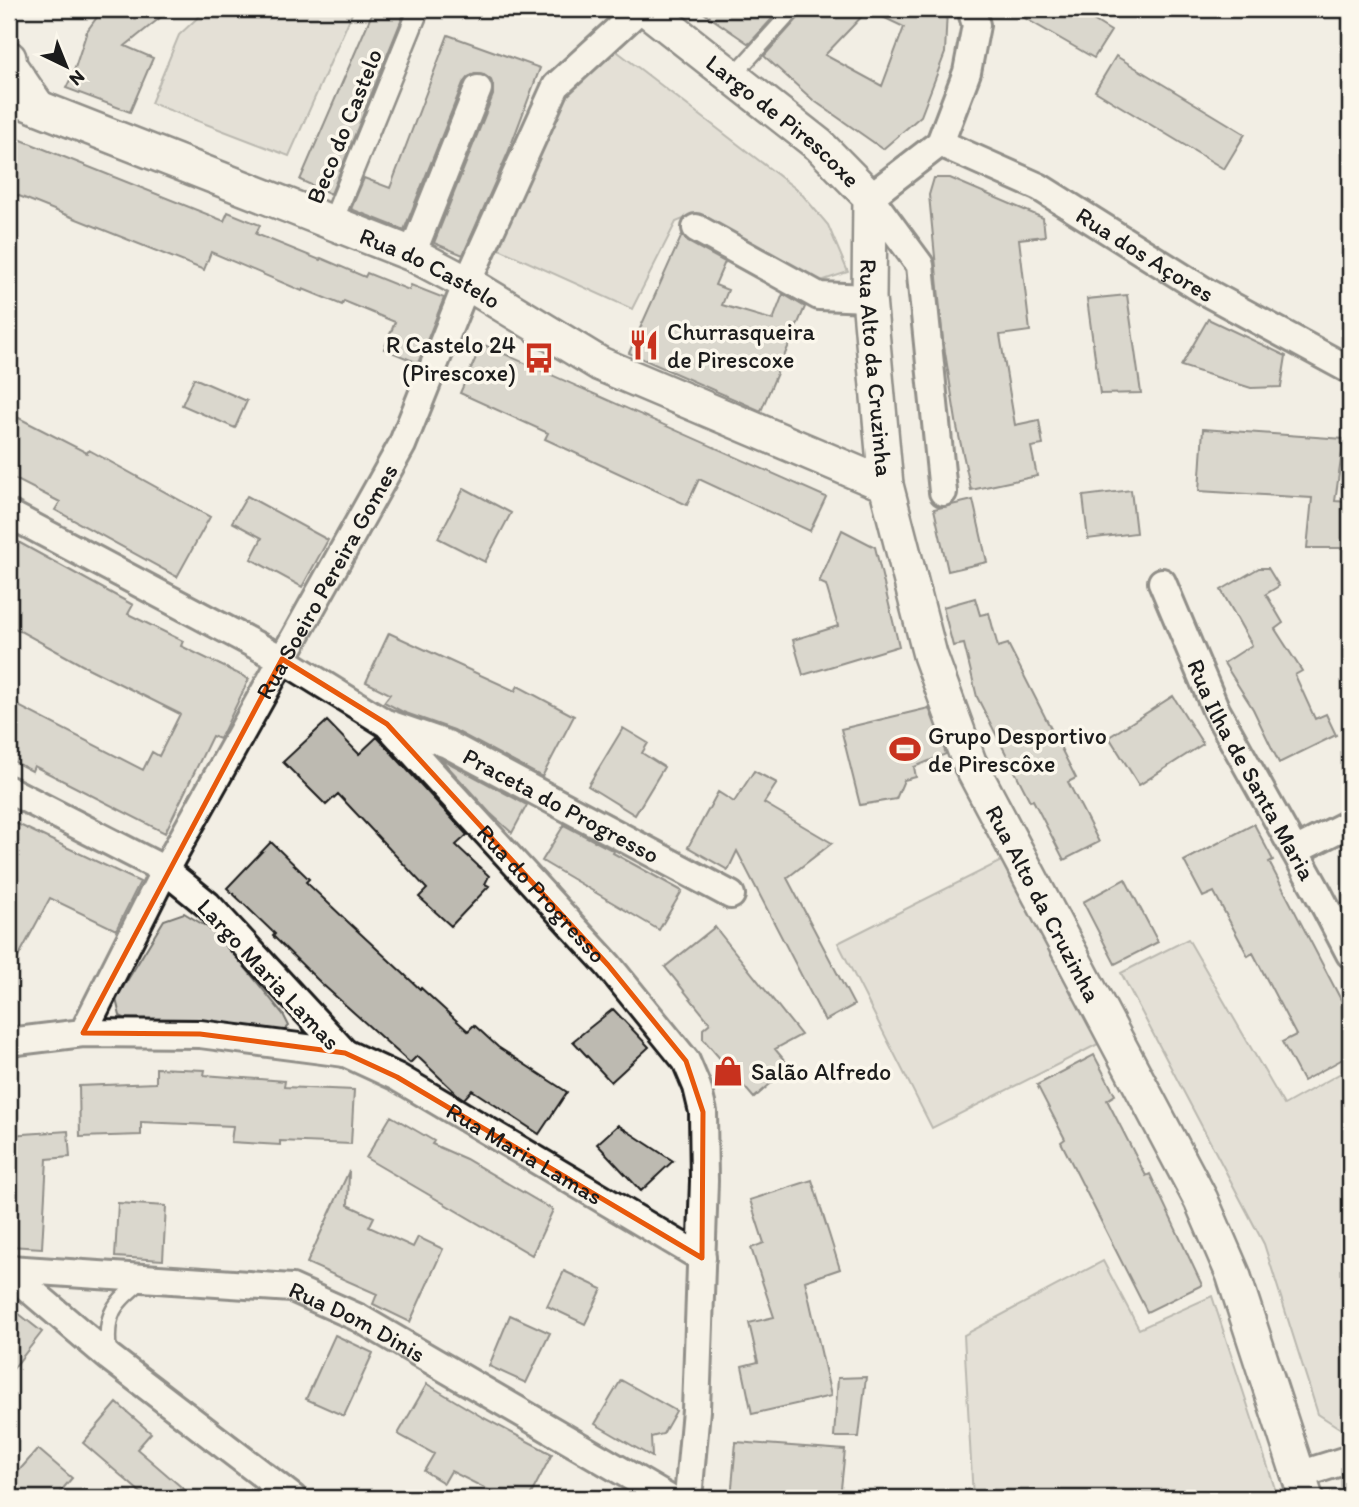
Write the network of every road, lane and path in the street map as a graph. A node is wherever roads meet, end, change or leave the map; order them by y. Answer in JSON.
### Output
{"nodes":[{"id":1,"x":419,"y":9,"type":"edge"},
{"id":2,"x":640,"y":9,"type":"edge"},
{"id":3,"x":646,"y":9,"type":"edge"},
{"id":4,"x":794,"y":9,"type":"edge"},
{"id":5,"x":971,"y":9,"type":"edge"},
{"id":6,"x":9,"y":58,"type":"edge"},
{"id":7,"x":733,"y":76,"type":"junction"},
{"id":8,"x":478,"y":89,"type":"dead end"},
{"id":9,"x":24,"y":102,"type":"edge"},
{"id":10,"x":940,"y":143,"type":"junction"},
{"id":11,"x":870,"y":197,"type":"junction"},
{"id":12,"x":332,"y":223,"type":"junction"},
{"id":13,"x":696,"y":228,"type":"dead end"},
{"id":14,"x":412,"y":254,"type":"junction"},
{"id":15,"x":467,"y":283,"type":"junction"},
{"id":16,"x":869,"y":298,"type":"junction"},
{"id":17,"x":1350,"y":370,"type":"edge"},
{"id":18,"x":886,"y":485,"type":"junction"},
{"id":19,"x":943,"y":492,"type":"dead end"},
{"id":20,"x":9,"y":514,"type":"edge"},
{"id":21,"x":1162,"y":582,"type":"dead end"},
{"id":22,"x":282,"y":659,"type":"junction"},
{"id":23,"x":387,"y":724,"type":"junction"},
{"id":24,"x":9,"y":790,"type":"edge"},
{"id":25,"x":1350,"y":823,"type":"edge"},
{"id":26,"x":1295,"y":851,"type":"junction"},
{"id":27,"x":166,"y":870,"type":"junction"},
{"id":28,"x":731,"y":895,"type":"dead end"},
{"id":29,"x":1350,"y":954,"type":"edge"},
{"id":30,"x":83,"y":1033,"type":"junction"},
{"id":31,"x":9,"y":1042,"type":"edge"},
{"id":32,"x":345,"y":1054,"type":"junction"},
{"id":33,"x":702,"y":1258,"type":"junction"},
{"id":34,"x":9,"y":1271,"type":"edge"},
{"id":35,"x":146,"y":1277,"type":"junction"},
{"id":36,"x":109,"y":1357,"type":"junction"},
{"id":37,"x":1350,"y":1459,"type":"edge"},
{"id":38,"x":1303,"y":1486,"type":"edge"},
{"id":39,"x":293,"y":1498,"type":"edge"},
{"id":40,"x":668,"y":1498,"type":"edge"},
{"id":41,"x":688,"y":1498,"type":"edge"}],
"edges":[{"from":1,"to":12,"type":"street","name":"Beco do Castelo"},
{"from":2,"to":15,"type":"street"},
{"from":3,"to":7,"type":"street","name":"Largo de Pirescoxe"},
{"from":4,"to":7,"type":"lane"},
{"from":5,"to":10,"type":"street"},
{"from":6,"to":9,"type":"street","name":"Rua do Castelo"},
{"from":7,"to":11,"type":"street","name":"Largo de Pirescoxe"},
{"from":8,"to":14,"type":"street"},
{"from":9,"to":12,"type":"street","name":"Rua do Castelo"},
{"from":10,"to":11,"type":"street"},
{"from":10,"to":17,"type":"street","name":"Rua dos Açores"},
{"from":11,"to":16,"type":"street","name":"Rua Alto da Cruzinha"},
{"from":11,"to":19,"type":"street","name":"Largo de Pirescoxe"},
{"from":12,"to":14,"type":"street","name":"Rua do Castelo"},
{"from":13,"to":16,"type":"street"},
{"from":14,"to":15,"type":"street","name":"Rua do Castelo"},
{"from":15,"to":18,"type":"street","name":"Rua do Castelo"},
{"from":15,"to":22,"type":"street","name":"Rua Soeiro Pereira Gomes"},
{"from":16,"to":18,"type":"street","name":"Rua Alto da Cruzinha"},
{"from":18,"to":38,"type":"street","name":"Rua Alto da Cruzinha"},
{"from":20,"to":22,"type":"street","name":"Rua do Progresso"},
{"from":21,"to":26,"type":"street","name":"Rua Ilha de Santa Maria"},
{"from":22,"to":23,"type":"street","name":"Rua do Progresso"},
{"from":22,"to":27,"type":"street","name":"Rua Soeiro Pereira Gomes"},
{"from":23,"to":28,"type":"street","name":"Praceta do Progresso"},
{"from":23,"to":33,"type":"street","name":"Rua do Progresso"},
{"from":24,"to":27,"type":"street","name":"Largo Maria Lamas"},
{"from":25,"to":26,"type":"street"},
{"from":26,"to":29,"type":"street","name":"Rua Ilha de Santa Maria"},
{"from":27,"to":30,"type":"street"},
{"from":27,"to":32,"type":"street","name":"Largo Maria Lamas"},
{"from":30,"to":31,"type":"street","name":"Largo Maria Lamas"},
{"from":30,"to":32,"type":"street","name":"Largo Maria Lamas"},
{"from":32,"to":33,"type":"street","name":"Rua Maria Lamas"},
{"from":33,"to":41,"type":"street","name":"Rua do Progresso"},
{"from":34,"to":35,"type":"street","name":"Rua Dom Dinis"},
{"from":34,"to":36,"type":"street"},
{"from":35,"to":36,"type":"lane"},
{"from":35,"to":40,"type":"street","name":"Rua Dom Dinis"},
{"from":36,"to":39,"type":"street"},
{"from":37,"to":38,"type":"street"}]}
